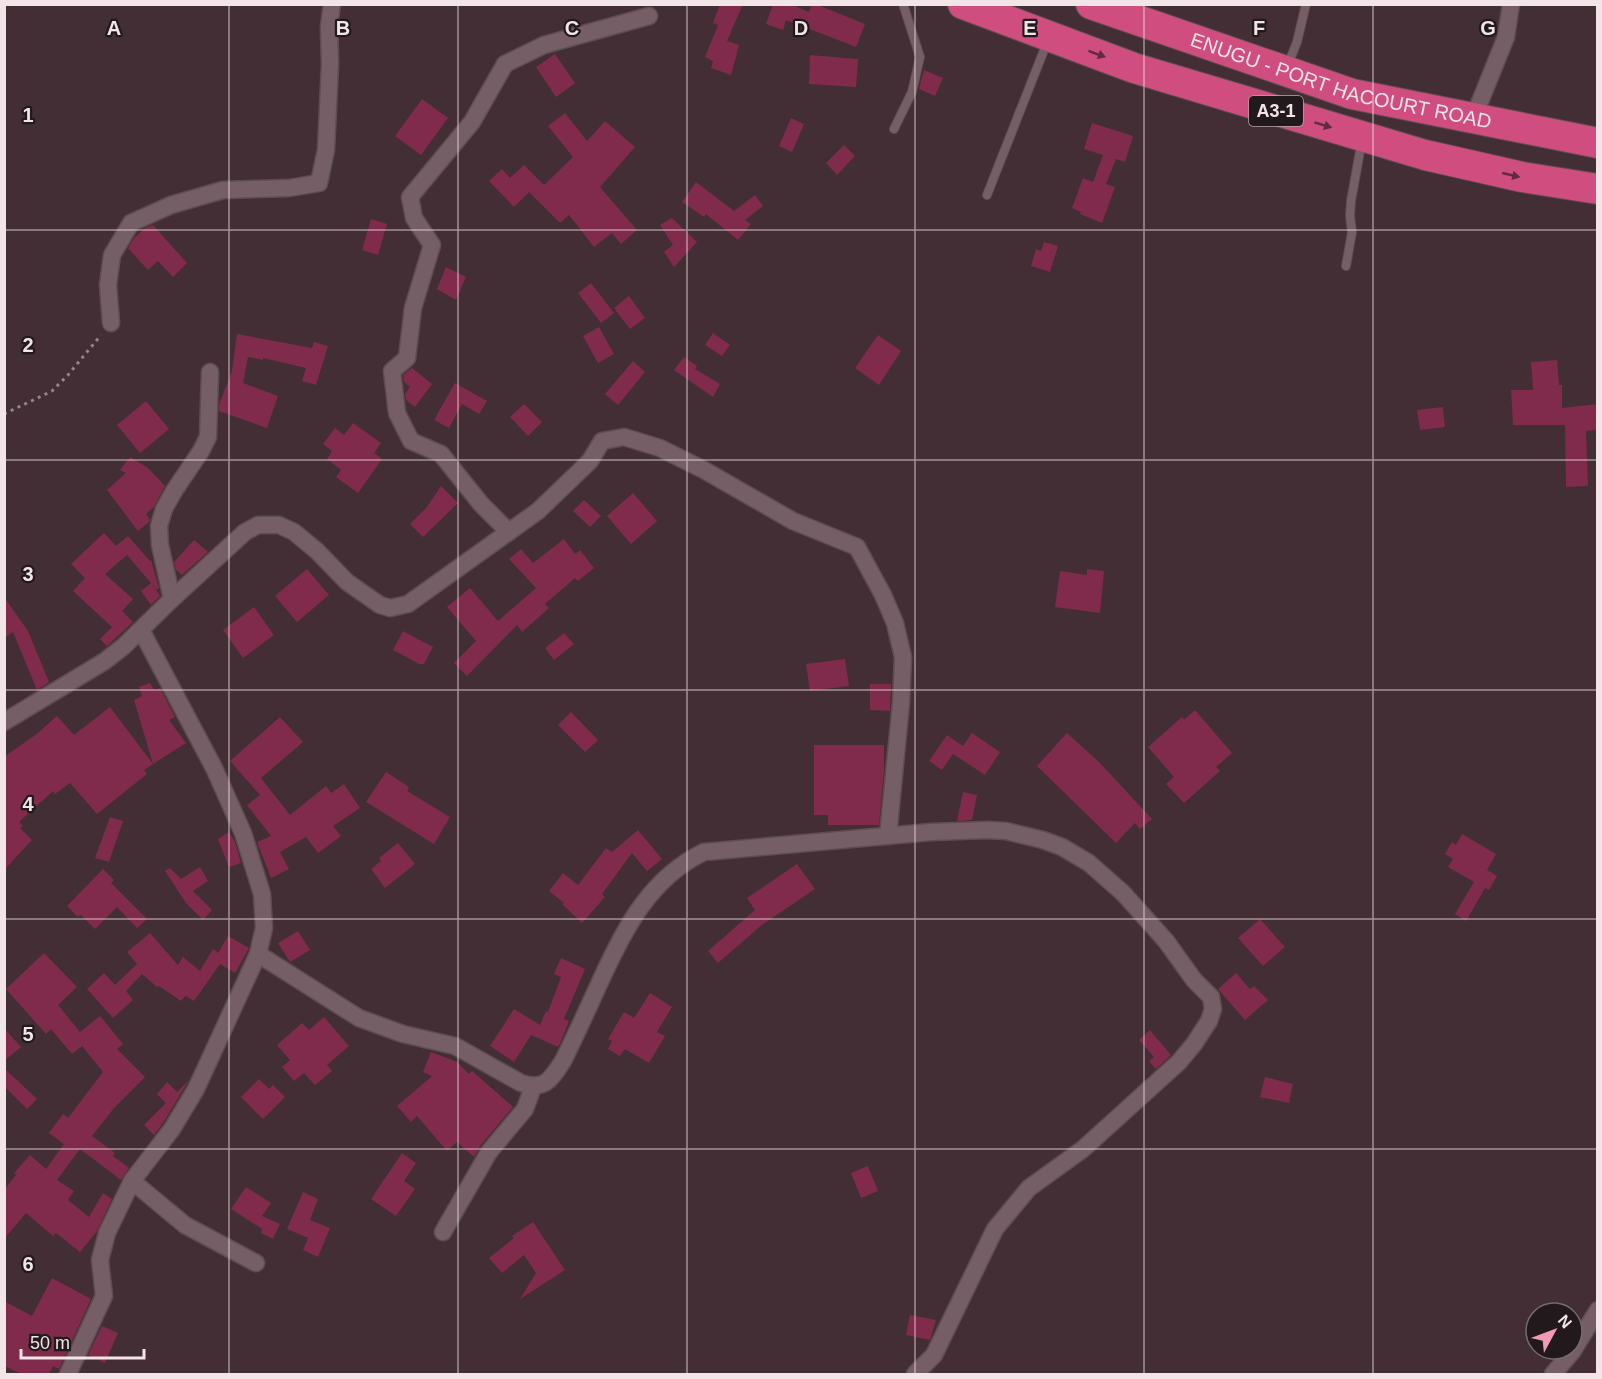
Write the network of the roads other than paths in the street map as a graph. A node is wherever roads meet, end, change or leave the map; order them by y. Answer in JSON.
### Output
{"nodes":[{"id":1,"x":332,"y":4,"type":"edge"},
{"id":2,"x":903,"y":4,"type":"edge"},
{"id":3,"x":963,"y":4,"type":"edge"},
{"id":4,"x":1091,"y":4,"type":"edge"},
{"id":5,"x":1306,"y":4,"type":"edge"},
{"id":6,"x":1511,"y":4,"type":"edge"},
{"id":7,"x":649,"y":16,"type":"dead end"},
{"id":8,"x":1050,"y":36,"type":"junction"},
{"id":9,"x":1285,"y":71,"type":"junction"},
{"id":10,"x":1473,"y":119,"type":"junction"},
{"id":11,"x":894,"y":129,"type":"dead end"},
{"id":12,"x":1363,"y":137,"type":"junction"},
{"id":13,"x":1598,"y":143,"type":"edge"},
{"id":14,"x":1598,"y":189,"type":"edge"},
{"id":15,"x":987,"y":195,"type":"dead end"},
{"id":16,"x":1346,"y":266,"type":"dead end"},
{"id":17,"x":111,"y":323,"type":"road end"},
{"id":18,"x":210,"y":372,"type":"dead end"},
{"id":19,"x":509,"y":532,"type":"junction"},
{"id":20,"x":172,"y":598,"type":"junction"},
{"id":21,"x":141,"y":630,"type":"junction"},
{"id":22,"x":4,"y":722,"type":"edge"},
{"id":23,"x":888,"y":836,"type":"junction"},
{"id":24,"x":258,"y":954,"type":"junction"},
{"id":25,"x":533,"y":1087,"type":"junction"},
{"id":26,"x":132,"y":1181,"type":"junction"},
{"id":27,"x":443,"y":1232,"type":"dead end"},
{"id":28,"x":256,"y":1263,"type":"dead end"},
{"id":29,"x":1598,"y":1310,"type":"edge"},
{"id":30,"x":68,"y":1374,"type":"edge"},
{"id":31,"x":915,"y":1374,"type":"edge"},
{"id":32,"x":1553,"y":1374,"type":"edge"}],
"edges":[{"from":1,"to":17,"type":"street"},
{"from":2,"to":11,"type":"lane"},
{"from":3,"to":8,"type":"highway","number":"A3-1"},
{"from":4,"to":9,"type":"highway","name":"ENUGU - PORT HACOURT ROAD"},
{"from":5,"to":9,"type":"lane"},
{"from":6,"to":10,"type":"street"},
{"from":7,"to":19,"type":"street"},
{"from":8,"to":12,"type":"highway","number":"A3-1","one_way":true},
{"from":8,"to":15,"type":"lane"},
{"from":9,"to":10,"type":"highway","name":"ENUGU - PORT HACOURT ROAD"},
{"from":10,"to":13,"type":"highway","name":"ENUGU - PORT HACOURT ROAD"},
{"from":12,"to":14,"type":"highway","number":"A3-1","one_way":true},
{"from":12,"to":16,"type":"lane"},
{"from":18,"to":20,"type":"street"},
{"from":19,"to":20,"type":"street"},
{"from":19,"to":23,"type":"street"},
{"from":20,"to":21,"type":"street"},
{"from":21,"to":22,"type":"street"},
{"from":21,"to":24,"type":"street"},
{"from":23,"to":25,"type":"street"},
{"from":23,"to":31,"type":"street"},
{"from":24,"to":25,"type":"street"},
{"from":24,"to":26,"type":"street"},
{"from":25,"to":27,"type":"street"},
{"from":26,"to":28,"type":"street"},
{"from":26,"to":30,"type":"street"},
{"from":29,"to":32,"type":"street"}]}
